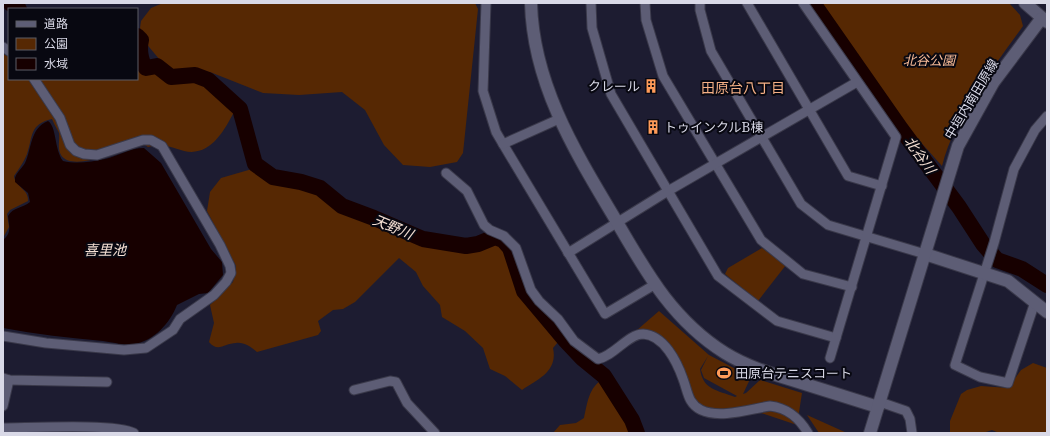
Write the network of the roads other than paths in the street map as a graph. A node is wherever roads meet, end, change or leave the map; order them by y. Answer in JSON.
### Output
{"nodes":[{"id":1,"x":486,"y":3,"type":"edge"},
{"id":2,"x":531,"y":3,"type":"edge"},
{"id":3,"x":591,"y":3,"type":"edge"},
{"id":4,"x":645,"y":3,"type":"edge"},
{"id":5,"x":700,"y":3,"type":"edge"},
{"id":6,"x":747,"y":3,"type":"edge"},
{"id":7,"x":803,"y":3,"type":"edge"},
{"id":8,"x":1025,"y":3,"type":"edge"},
{"id":9,"x":1044,"y":21,"type":"edge"},
{"id":10,"x":35,"y":80,"type":"edge"},
{"id":11,"x":857,"y":82,"type":"junction"},
{"id":12,"x":809,"y":109,"type":"junction"},
{"id":13,"x":1047,"y":116,"type":"edge"},
{"id":14,"x":559,"y":119,"type":"junction"},
{"id":15,"x":762,"y":137,"type":"junction"},
{"id":16,"x":503,"y":144,"type":"junction"},
{"id":17,"x":716,"y":164,"type":"junction"},
{"id":18,"x":446,"y":173,"type":"dead end"},
{"id":19,"x":882,"y":186,"type":"junction"},
{"id":20,"x":668,"y":191,"type":"junction"},
{"id":21,"x":617,"y":223,"type":"junction"},
{"id":22,"x":867,"y":237,"type":"junction"},
{"id":23,"x":568,"y":253,"type":"junction"},
{"id":24,"x":924,"y":254,"type":"junction"},
{"id":25,"x":983,"y":273,"type":"junction"},
{"id":26,"x":654,"y":285,"type":"junction"},
{"id":27,"x":852,"y":287,"type":"junction"},
{"id":28,"x":1035,"y":302,"type":"junction"},
{"id":29,"x":1047,"y":312,"type":"edge"},
{"id":30,"x":3,"y":336,"type":"edge"},
{"id":31,"x":836,"y":338,"type":"junction"},
{"id":32,"x":830,"y":358,"type":"dead end"},
{"id":33,"x":6,"y":379,"type":"edge"},
{"id":34,"x":107,"y":382,"type":"dead end"},
{"id":35,"x":354,"y":390,"type":"dead end"},
{"id":36,"x":879,"y":404,"type":"junction"},
{"id":37,"x":3,"y":406,"type":"edge"},
{"id":38,"x":3,"y":428,"type":"edge"},
{"id":39,"x":134,"y":433,"type":"edge"},
{"id":40,"x":435,"y":433,"type":"edge"},
{"id":41,"x":808,"y":433,"type":"edge"},
{"id":42,"x":870,"y":433,"type":"edge"},
{"id":43,"x":912,"y":433,"type":"edge"}],
"edges":[{"from":1,"to":16,"type":"street"},
{"from":2,"to":14,"type":"street"},
{"from":3,"to":20,"type":"street"},
{"from":4,"to":17,"type":"street"},
{"from":5,"to":15,"type":"street"},
{"from":6,"to":12,"type":"street"},
{"from":7,"to":11,"type":"street"},
{"from":8,"to":9,"type":"street","name":"中垣内南田原線"},
{"from":9,"to":24,"type":"street","name":"中垣内南田原線"},
{"from":10,"to":30,"type":"street"},
{"from":11,"to":12,"type":"street"},
{"from":11,"to":19,"type":"street"},
{"from":12,"to":15,"type":"street"},
{"from":12,"to":19,"type":"street"},
{"from":13,"to":25,"type":"street"},
{"from":14,"to":16,"type":"street"},
{"from":14,"to":21,"type":"street"},
{"from":15,"to":17,"type":"street"},
{"from":15,"to":22,"type":"street"},
{"from":16,"to":23,"type":"street"},
{"from":17,"to":20,"type":"street"},
{"from":17,"to":27,"type":"street"},
{"from":18,"to":41,"type":"street"},
{"from":19,"to":22,"type":"street"},
{"from":20,"to":21,"type":"street"},
{"from":20,"to":31,"type":"street"},
{"from":21,"to":23,"type":"street"},
{"from":21,"to":26,"type":"street"},
{"from":22,"to":24,"type":"street"},
{"from":22,"to":27,"type":"street"},
{"from":23,"to":26,"type":"street"},
{"from":24,"to":25,"type":"street"},
{"from":24,"to":36,"type":"street","name":"中垣内南田原線"},
{"from":25,"to":28,"type":"street"},
{"from":25,"to":28,"type":"street"},
{"from":26,"to":36,"type":"street"},
{"from":27,"to":31,"type":"street"},
{"from":28,"to":29,"type":"street"},
{"from":31,"to":32,"type":"street"},
{"from":33,"to":34,"type":"street"},
{"from":33,"to":37,"type":"street"},
{"from":35,"to":40,"type":"street"},
{"from":36,"to":42,"type":"street","name":"中垣内南田原線"},
{"from":36,"to":43,"type":"street"},
{"from":38,"to":39,"type":"street"}]}
